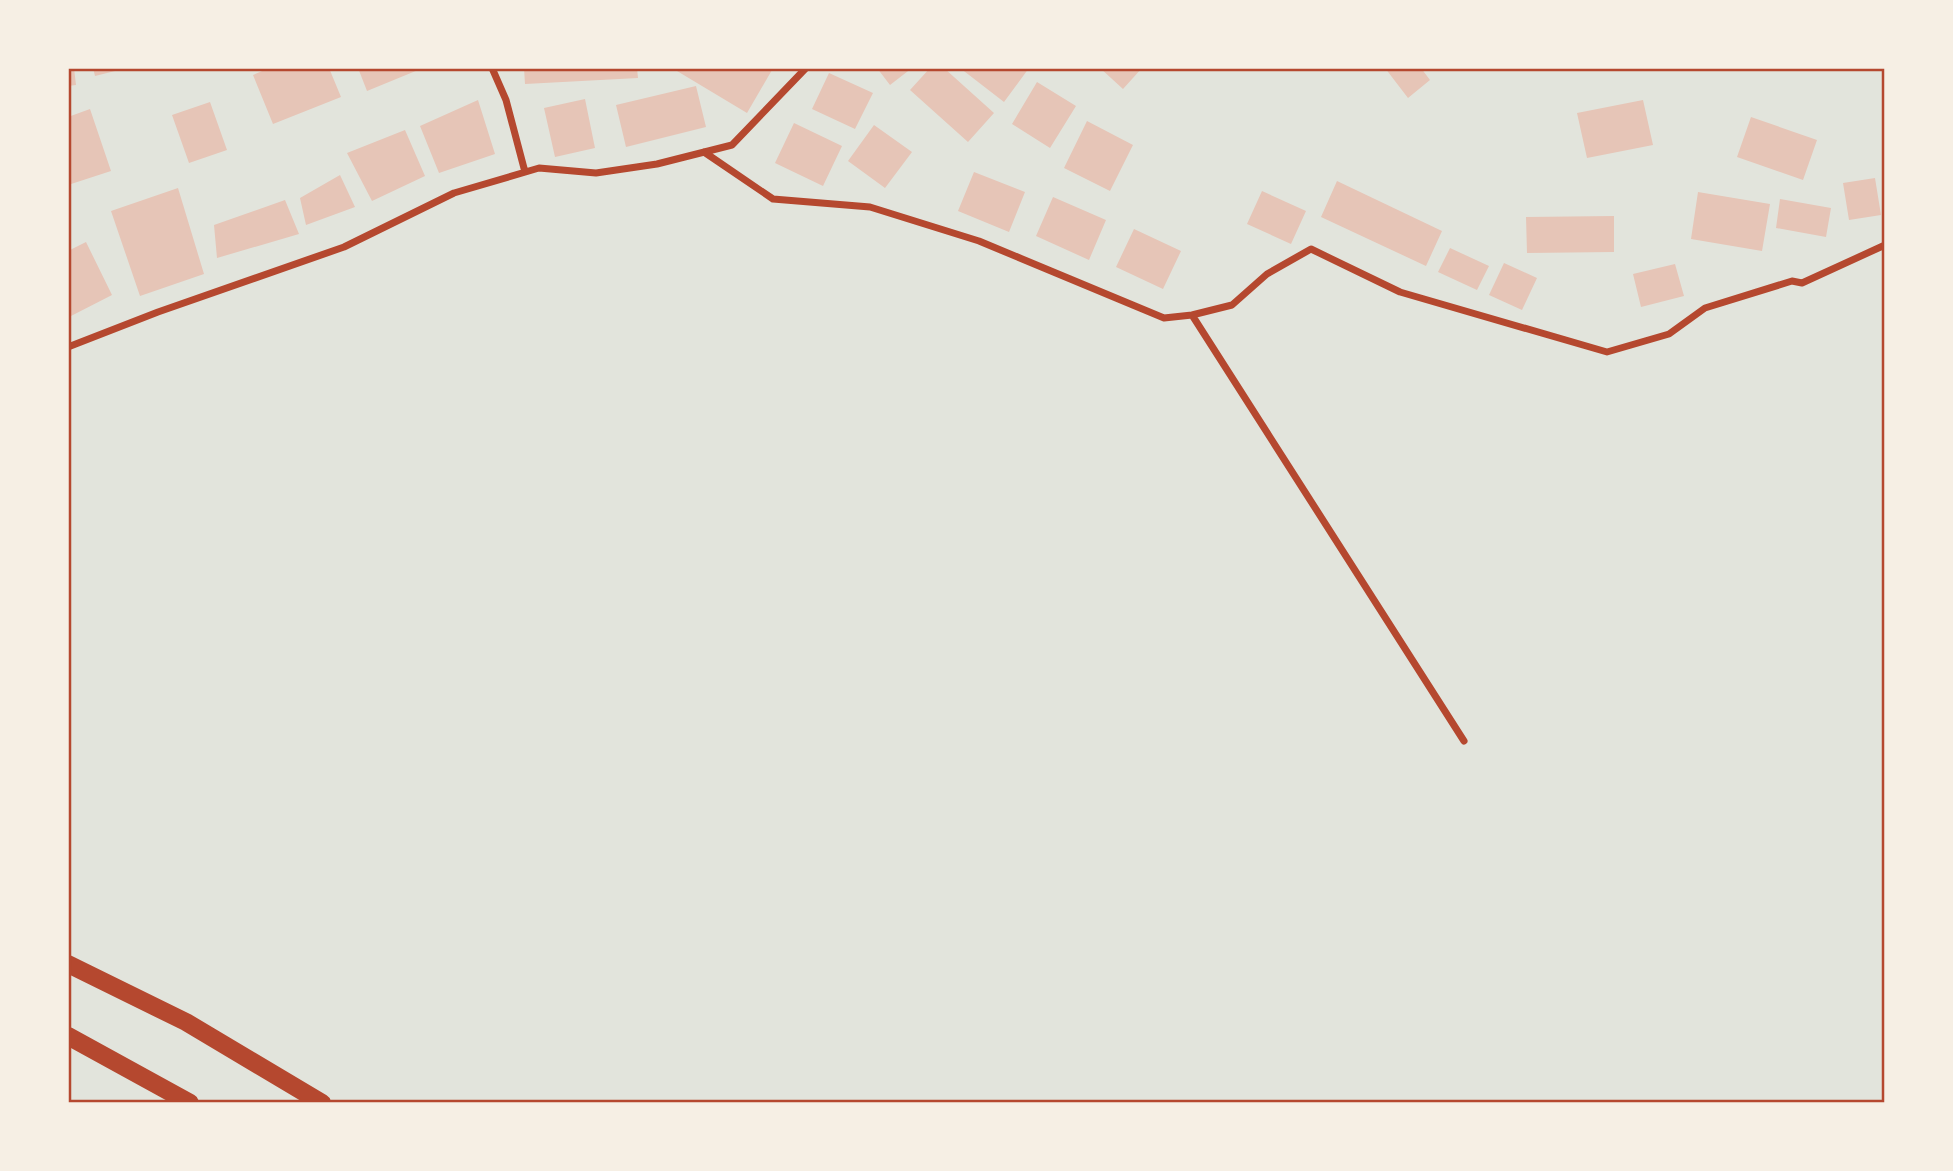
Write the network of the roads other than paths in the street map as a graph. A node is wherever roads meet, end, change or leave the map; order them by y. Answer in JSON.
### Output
{"nodes":[{"id":1,"x":492,"y":68,"type":"edge"},
{"id":2,"x":806,"y":68,"type":"edge"},
{"id":3,"x":705,"y":152,"type":"junction"},
{"id":4,"x":525,"y":172,"type":"junction"},
{"id":5,"x":1885,"y":245,"type":"edge"},
{"id":6,"x":1192,"y":316,"type":"junction"},
{"id":7,"x":68,"y":347,"type":"edge"},
{"id":8,"x":1464,"y":741,"type":"dead end"},
{"id":9,"x":68,"y":964,"type":"edge"},
{"id":10,"x":68,"y":1036,"type":"edge"},
{"id":11,"x":190,"y":1103,"type":"edge"},
{"id":12,"x":322,"y":1103,"type":"edge"}],
"edges":[{"from":1,"to":4,"type":"street"},
{"from":2,"to":3,"type":"street"},
{"from":3,"to":4,"type":"street"},
{"from":3,"to":6,"type":"street"},
{"from":4,"to":7,"type":"street"},
{"from":5,"to":6,"type":"street"},
{"from":6,"to":8,"type":"street"},
{"from":9,"to":12,"type":"main road"},
{"from":10,"to":11,"type":"main road"}]}
